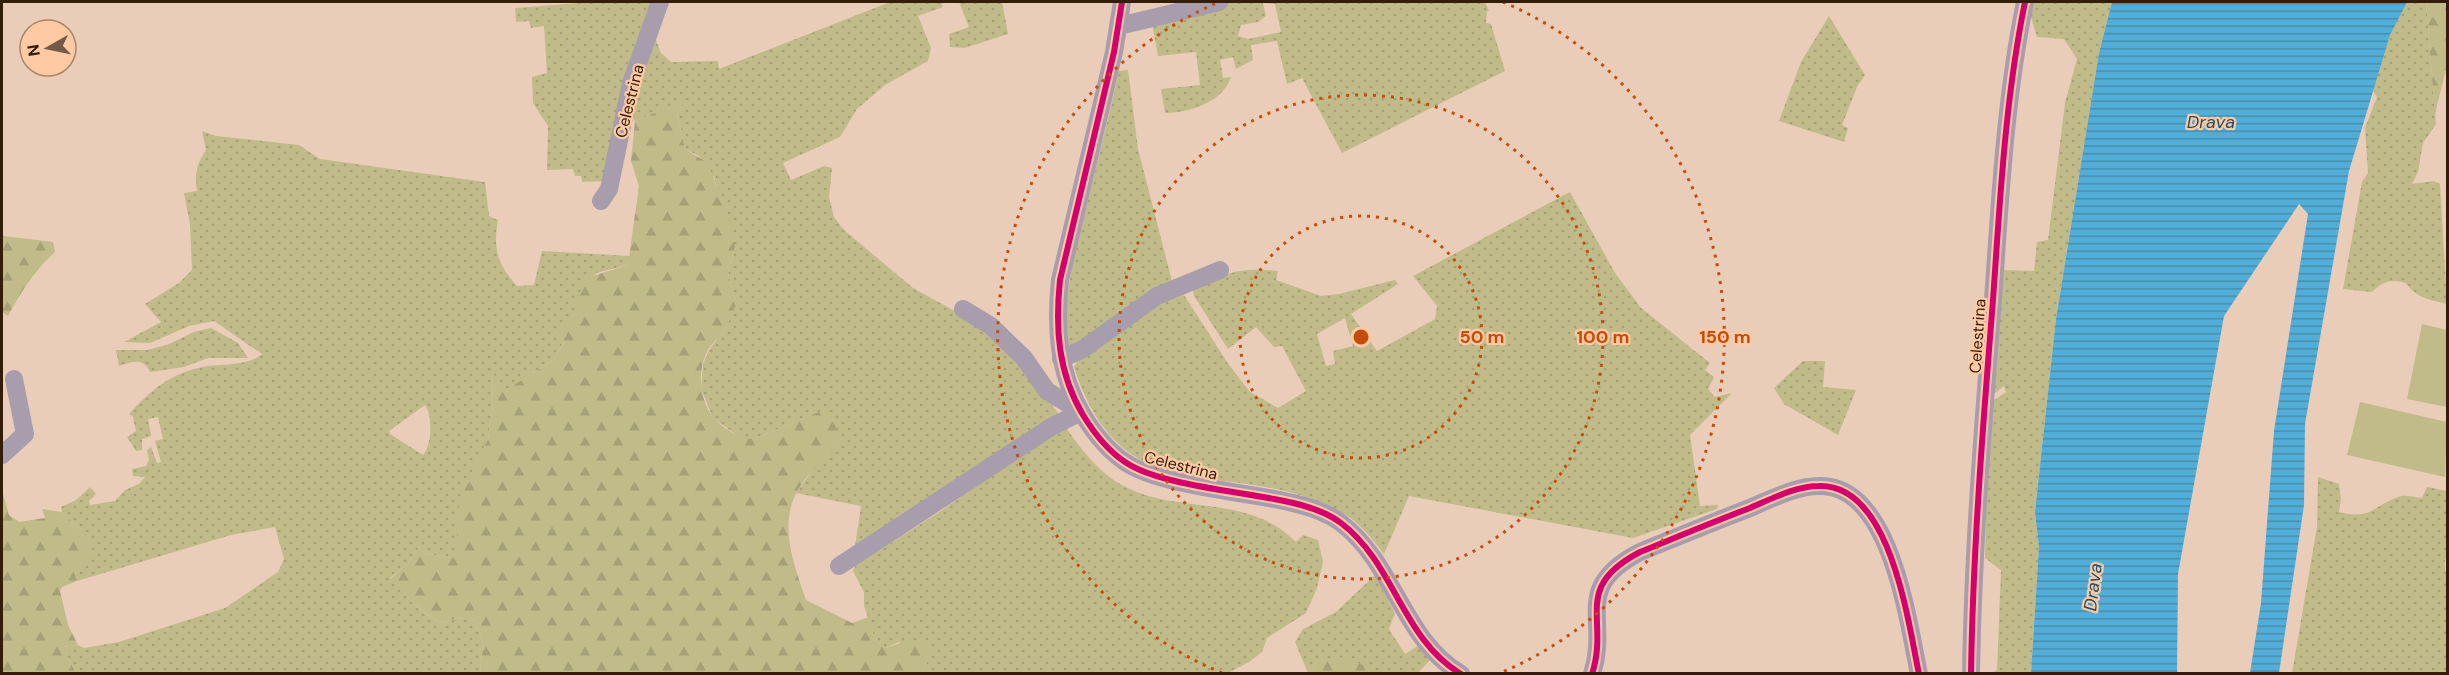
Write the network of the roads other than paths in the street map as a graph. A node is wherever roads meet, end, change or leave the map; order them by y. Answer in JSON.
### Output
{"nodes":[{"id":1,"x":660,"y":2,"type":"edge"},
{"id":2,"x":1122,"y":2,"type":"edge"},
{"id":3,"x":1219,"y":2,"type":"edge"},
{"id":4,"x":2025,"y":2,"type":"edge"},
{"id":5,"x":1119,"y":26,"type":"junction"},
{"id":6,"x":601,"y":201,"type":"dead end"},
{"id":7,"x":1220,"y":270,"type":"dead end"},
{"id":8,"x":963,"y":309,"type":"dead end"},
{"id":9,"x":1061,"y":359,"type":"junction"},
{"id":10,"x":14,"y":379,"type":"dead end"},
{"id":11,"x":1081,"y":412,"type":"junction"},
{"id":12,"x":2,"y":455,"type":"edge"},
{"id":13,"x":839,"y":566,"type":"dead end"},
{"id":14,"x":1461,"y":674,"type":"edge"},
{"id":15,"x":1592,"y":674,"type":"edge"},
{"id":16,"x":1919,"y":674,"type":"edge"},
{"id":17,"x":1971,"y":674,"type":"edge"}],
"edges":[{"from":1,"to":6,"type":"street","name":"Celestrina"},
{"from":2,"to":5,"type":"street","name":"Celestrina"},
{"from":3,"to":5,"type":"street"},
{"from":4,"to":17,"type":"street","name":"Celestrina"},
{"from":5,"to":9,"type":"street","name":"Celestrina"},
{"from":7,"to":9,"type":"street"},
{"from":8,"to":11,"type":"street","name":"Celestrina"},
{"from":9,"to":11,"type":"street","name":"Celestrina"},
{"from":10,"to":12,"type":"street"},
{"from":11,"to":13,"type":"street"},
{"from":11,"to":14,"type":"street","name":"Celestrina"},
{"from":15,"to":16,"type":"street"}]}
